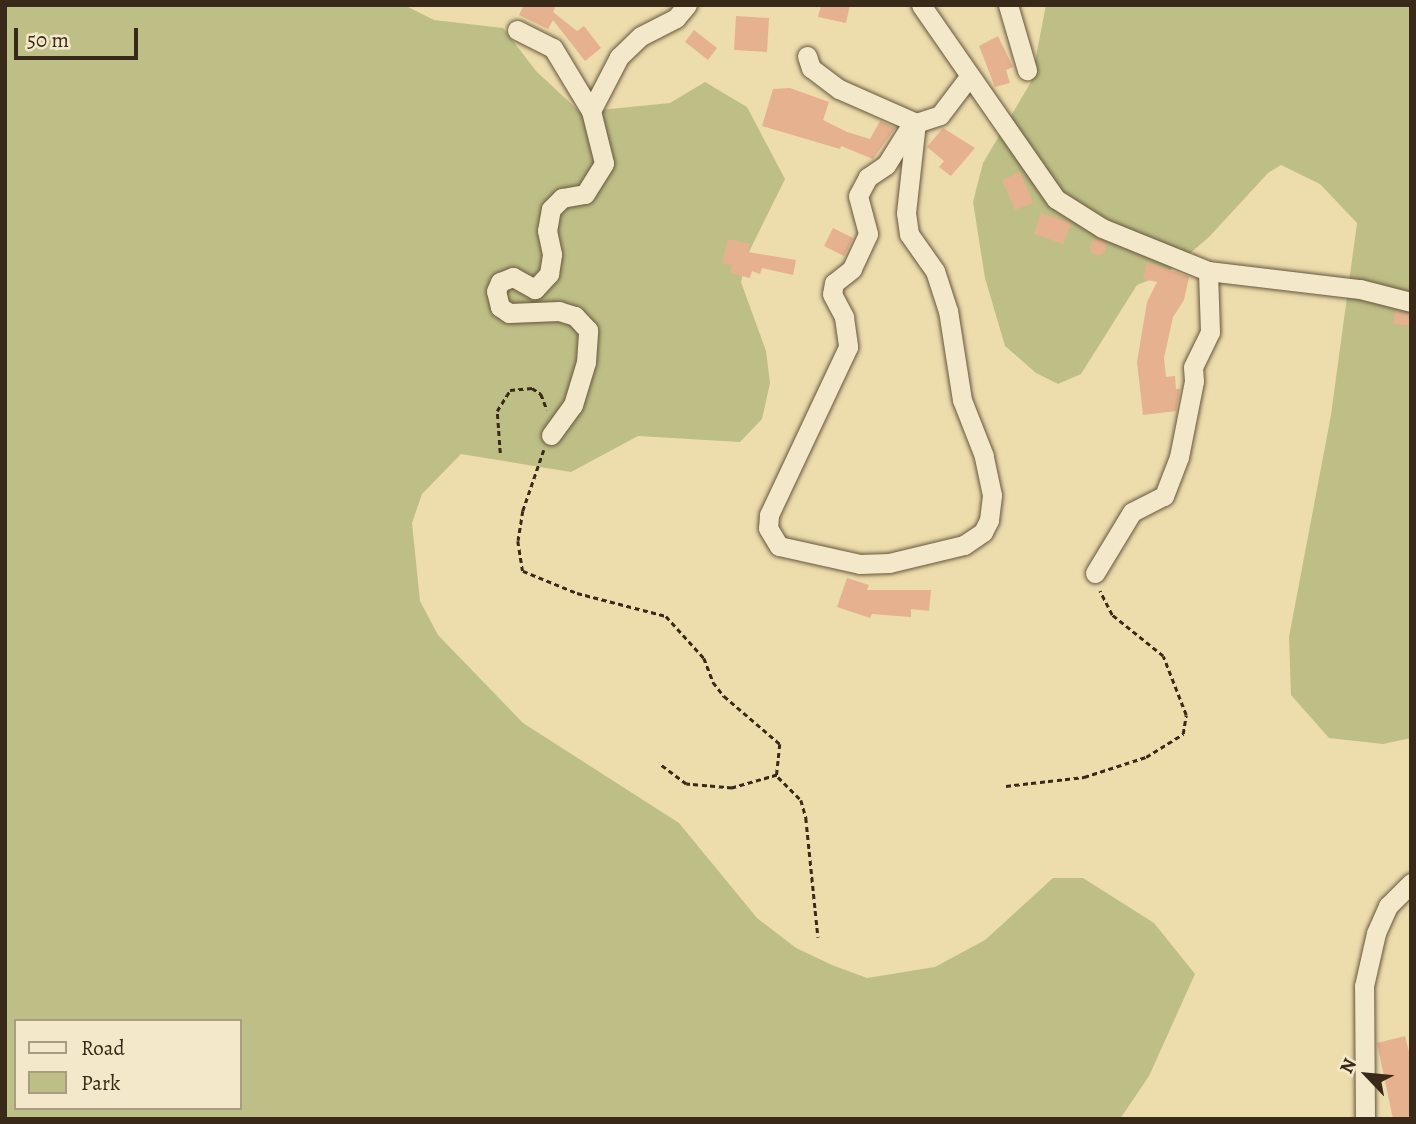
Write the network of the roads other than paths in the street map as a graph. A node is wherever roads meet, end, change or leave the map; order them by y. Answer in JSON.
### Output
{"nodes":[{"id":1,"x":687,"y":5,"type":"edge"},
{"id":2,"x":921,"y":5,"type":"edge"},
{"id":3,"x":1008,"y":5,"type":"edge"},
{"id":4,"x":517,"y":30,"type":"dead end"},
{"id":5,"x":807,"y":56,"type":"dead end"},
{"id":6,"x":1027,"y":70,"type":"dead end"},
{"id":7,"x":970,"y":77,"type":"junction"},
{"id":8,"x":591,"y":111,"type":"junction"},
{"id":9,"x":915,"y":123,"type":"junction"},
{"id":10,"x":1209,"y":271,"type":"junction"},
{"id":11,"x":1411,"y":302,"type":"edge"},
{"id":12,"x":551,"y":435,"type":"road end"},
{"id":13,"x":1095,"y":573,"type":"road end"},
{"id":14,"x":1411,"y":883,"type":"edge"},
{"id":15,"x":1365,"y":1119,"type":"edge"}],
"edges":[{"from":1,"to":8,"type":"street"},
{"from":2,"to":7,"type":"street"},
{"from":3,"to":6,"type":"street"},
{"from":4,"to":8,"type":"street"},
{"from":5,"to":9,"type":"street"},
{"from":7,"to":9,"type":"street"},
{"from":7,"to":10,"type":"street"},
{"from":8,"to":12,"type":"street"},
{"from":9,"to":9,"type":"street"},
{"from":10,"to":11,"type":"street"},
{"from":10,"to":13,"type":"street"},
{"from":14,"to":15,"type":"street"}]}
